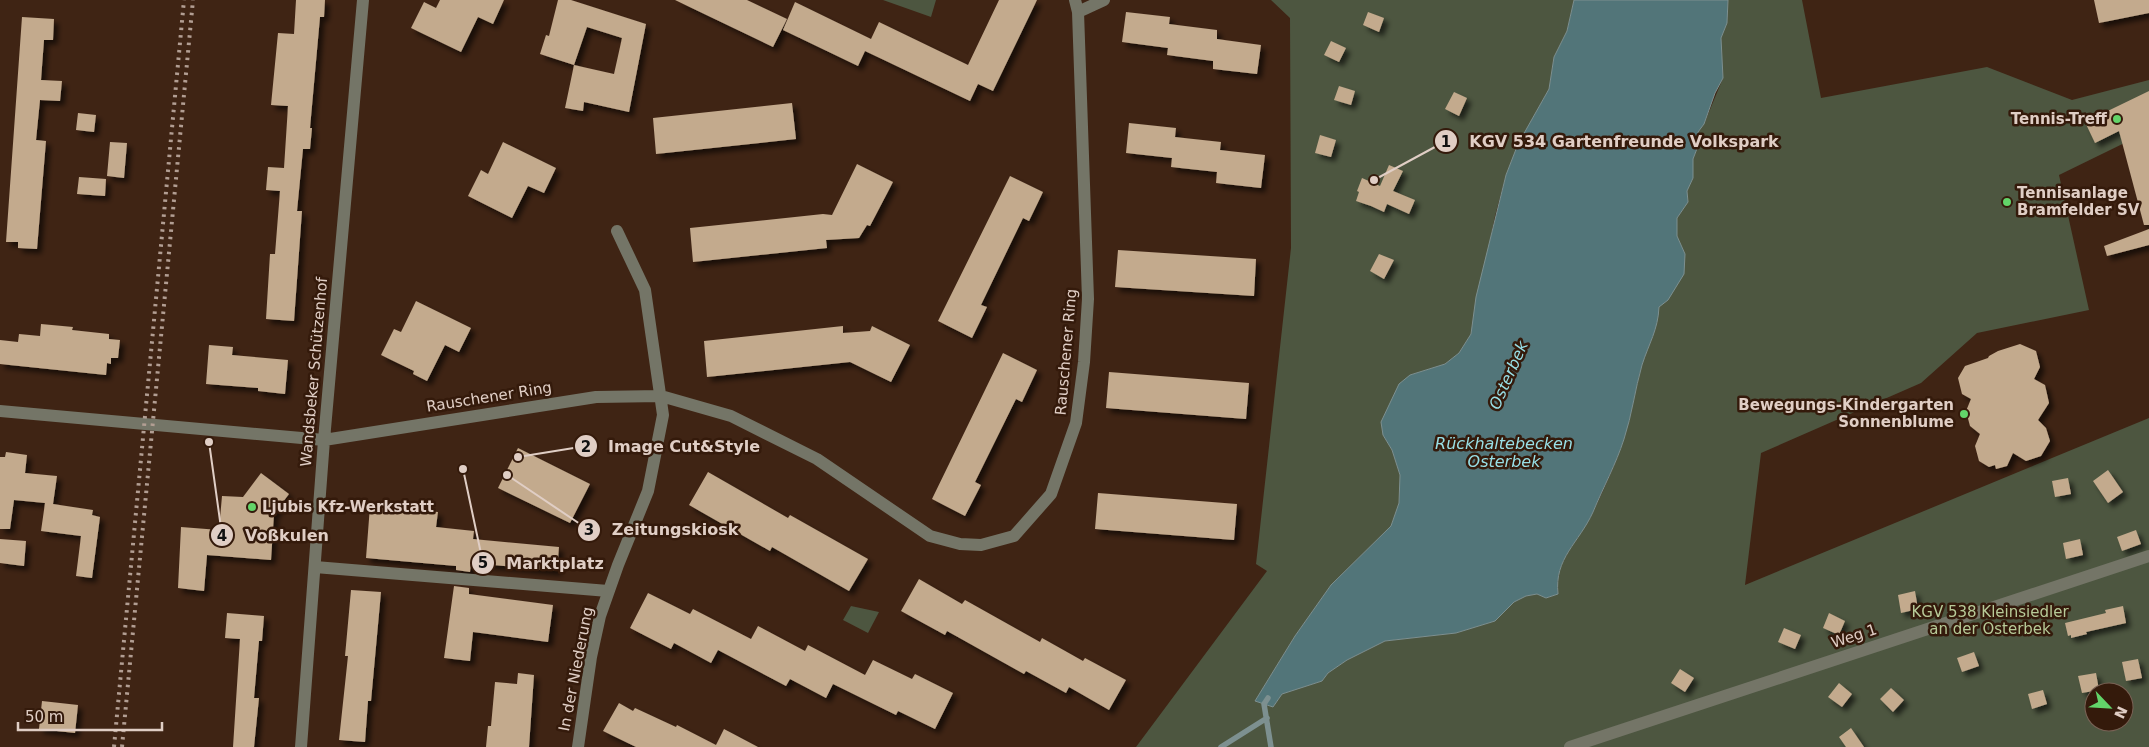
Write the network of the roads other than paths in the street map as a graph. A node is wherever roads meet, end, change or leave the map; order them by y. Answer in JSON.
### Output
{"nodes":[{"id":1,"x":363,"y":0,"type":"edge"},
{"id":2,"x":1104,"y":0,"type":"edge"},
{"id":3,"x":1076,"y":6,"type":"edge"},
{"id":4,"x":617,"y":231,"type":"dead end"},
{"id":5,"x":660,"y":396,"type":"junction"},
{"id":6,"x":0,"y":411,"type":"edge"},
{"id":7,"x":324,"y":440,"type":"junction"},
{"id":8,"x":2149,"y":556,"type":"edge"},
{"id":9,"x":315,"y":567,"type":"junction"},
{"id":10,"x":608,"y":591,"type":"junction"},
{"id":11,"x":301,"y":747,"type":"edge"},
{"id":12,"x":578,"y":747,"type":"edge"},
{"id":13,"x":1570,"y":747,"type":"edge"}],
"edges":[{"from":1,"to":7,"type":"street","name":"Wandsbeker Schützenhof"},
{"from":2,"to":3,"type":"street"},
{"from":3,"to":5,"type":"street","name":"Rauschener Ring"},
{"from":4,"to":5,"type":"street"},
{"from":5,"to":7,"type":"street","name":"Rauschener Ring"},
{"from":5,"to":10,"type":"street","name":"In der Niederung"},
{"from":6,"to":7,"type":"street","name":"Rauschener Ring"},
{"from":7,"to":9,"type":"street","name":"Wandsbeker Schützenhof"},
{"from":8,"to":13,"type":"street","name":"Weg 1"},
{"from":9,"to":10,"type":"street"},
{"from":9,"to":11,"type":"street","name":"Wandsbeker Schützenhof"},
{"from":10,"to":12,"type":"street","name":"In der Niederung"}]}
